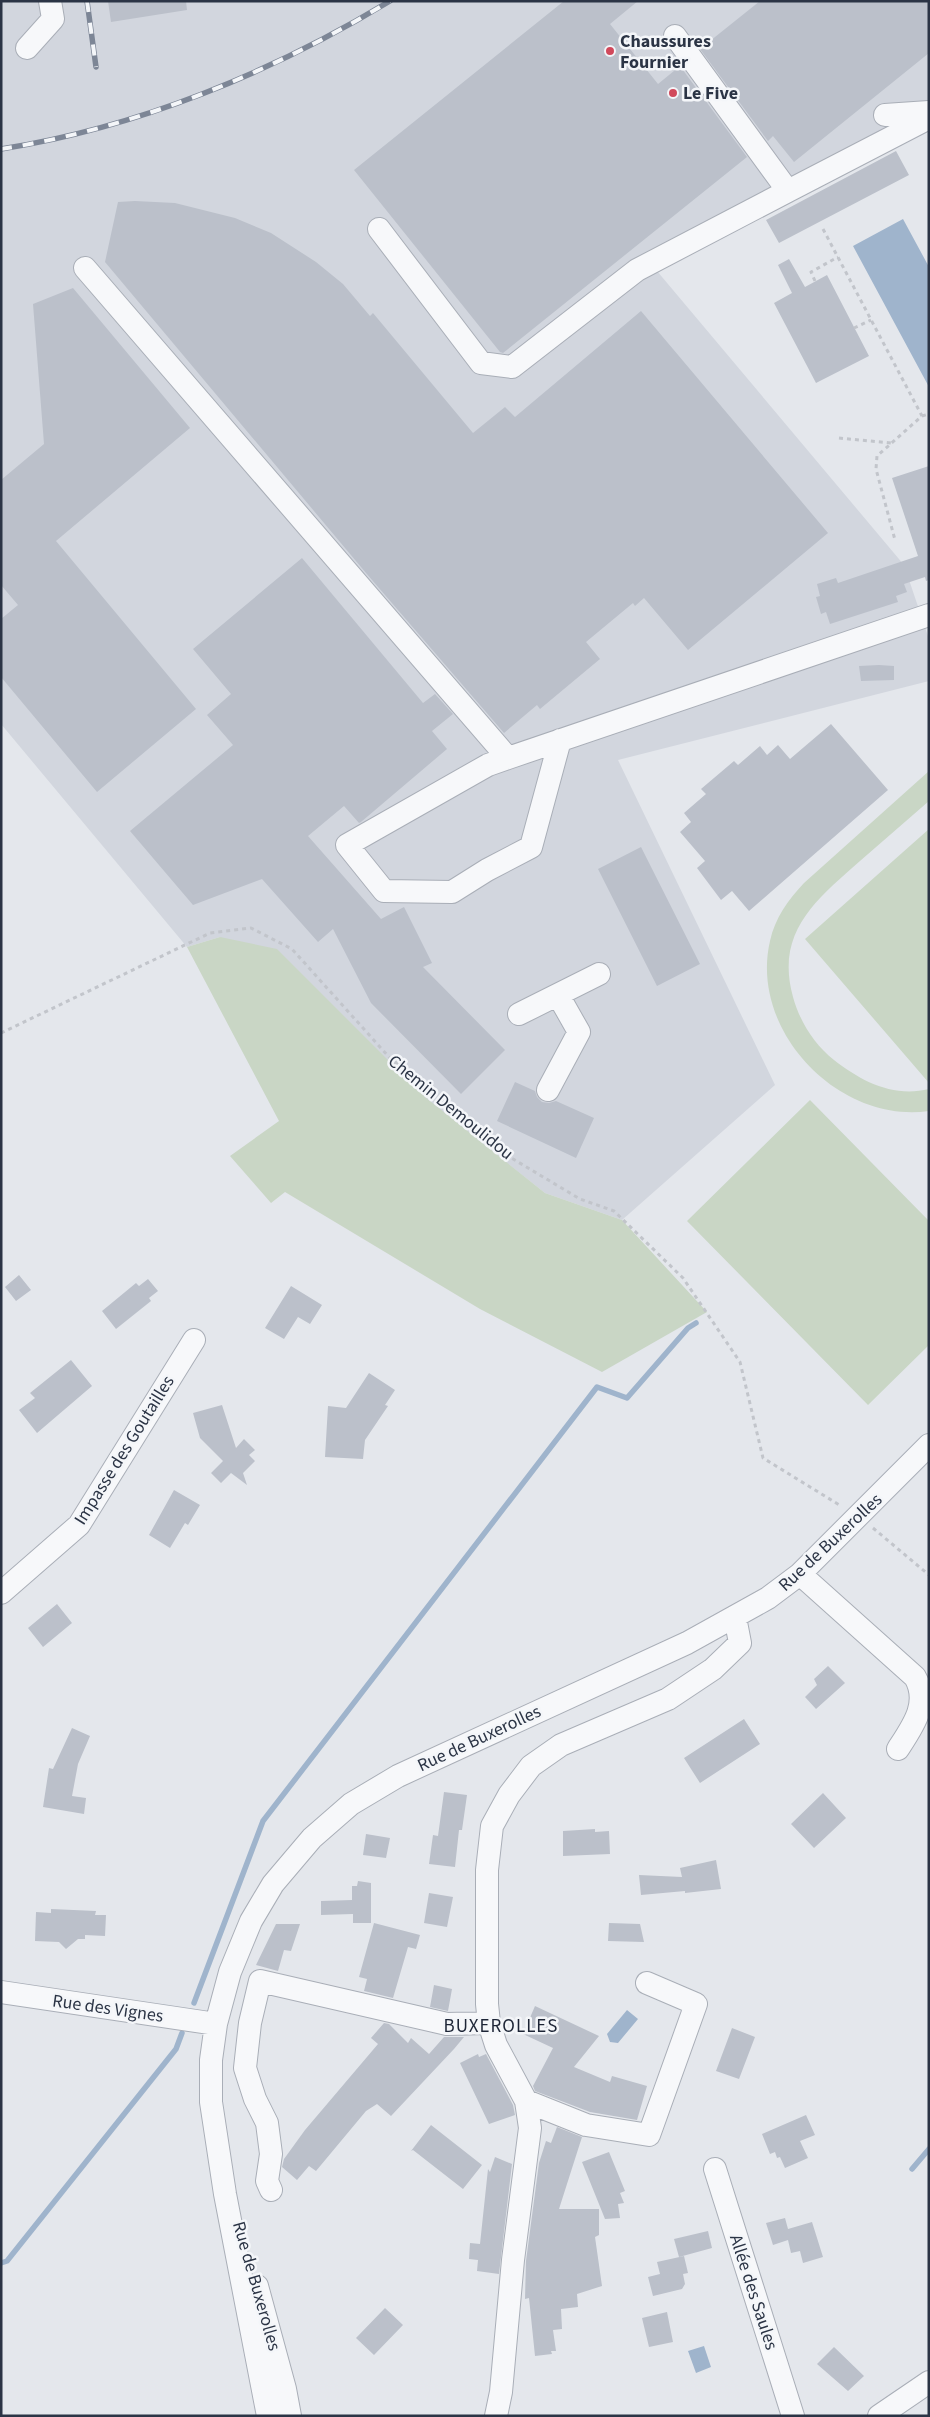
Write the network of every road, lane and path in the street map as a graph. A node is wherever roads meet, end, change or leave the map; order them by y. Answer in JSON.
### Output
{"nodes":[{"id":1,"x":50,"y":1,"type":"edge"},
{"id":2,"x":675,"y":36,"type":"dead end"},
{"id":3,"x":27,"y":48,"type":"dead end"},
{"id":4,"x":929,"y":112,"type":"edge"},
{"id":5,"x":885,"y":115,"type":"dead end"},
{"id":6,"x":929,"y":118,"type":"edge"},
{"id":7,"x":788,"y":191,"type":"junction"},
{"id":8,"x":379,"y":229,"type":"dead end"},
{"id":9,"x":823,"y":229,"type":"dead end"},
{"id":10,"x":838,"y":257,"type":"junction"},
{"id":11,"x":85,"y":268,"type":"dead end"},
{"id":12,"x":815,"y":281,"type":"dead end"},
{"id":13,"x":871,"y":320,"type":"junction"},
{"id":14,"x":854,"y":328,"type":"dead end"},
{"id":15,"x":929,"y":414,"type":"edge"},
{"id":16,"x":922,"y":416,"type":"junction"},
{"id":17,"x":840,"y":438,"type":"dead end"},
{"id":18,"x":892,"y":443,"type":"junction"},
{"id":19,"x":895,"y":540,"type":"dead end"},
{"id":20,"x":928,"y":615,"type":"edge"},
{"id":21,"x":560,"y":740,"type":"junction"},
{"id":22,"x":508,"y":758,"type":"junction"},
{"id":23,"x":599,"y":974,"type":"dead end"},
{"id":24,"x":558,"y":995,"type":"junction"},
{"id":25,"x":519,"y":1014,"type":"dead end"},
{"id":26,"x":1,"y":1033,"type":"edge"},
{"id":27,"x":548,"y":1090,"type":"dead end"},
{"id":28,"x":194,"y":1340,"type":"dead end"},
{"id":29,"x":929,"y":1445,"type":"edge"},
{"id":30,"x":859,"y":1517,"type":"junction"},
{"id":31,"x":800,"y":1574,"type":"junction"},
{"id":32,"x":929,"y":1575,"type":"edge"},
{"id":33,"x":1,"y":1593,"type":"edge"},
{"id":34,"x":735,"y":1617,"type":"junction"},
{"id":35,"x":898,"y":1749,"type":"dead end"},
{"id":36,"x":648,"y":1983,"type":"dead end"},
{"id":37,"x":1,"y":1992,"type":"edge"},
{"id":38,"x":489,"y":2023,"type":"junction"},
{"id":39,"x":216,"y":2024,"type":"junction"},
{"id":40,"x":526,"y":2101,"type":"junction"},
{"id":41,"x":220,"y":2158,"type":"junction"},
{"id":42,"x":715,"y":2168,"type":"dead end"},
{"id":43,"x":270,"y":2190,"type":"dead end"},
{"id":44,"x":929,"y":2382,"type":"edge"},
{"id":45,"x":268,"y":2416,"type":"edge"},
{"id":46,"x":290,"y":2416,"type":"edge"},
{"id":47,"x":496,"y":2416,"type":"edge"},
{"id":48,"x":793,"y":2416,"type":"edge"},
{"id":49,"x":879,"y":2416,"type":"edge"}],
"edges":[{"from":1,"to":3,"type":"street"},
{"from":2,"to":7,"type":"street"},
{"from":4,"to":5,"type":"street"},
{"from":6,"to":7,"type":"street"},
{"from":7,"to":8,"type":"street"},
{"from":9,"to":10,"type":"path"},
{"from":10,"to":12,"type":"path"},
{"from":10,"to":13,"type":"path"},
{"from":11,"to":22,"type":"street"},
{"from":13,"to":14,"type":"path"},
{"from":13,"to":16,"type":"path"},
{"from":15,"to":16,"type":"path"},
{"from":16,"to":18,"type":"path"},
{"from":17,"to":18,"type":"path"},
{"from":18,"to":19,"type":"path"},
{"from":20,"to":21,"type":"street"},
{"from":21,"to":22,"type":"street"},
{"from":21,"to":22,"type":"street"},
{"from":23,"to":24,"type":"street"},
{"from":24,"to":25,"type":"street"},
{"from":24,"to":27,"type":"street"},
{"from":26,"to":30,"type":"path","name":"Chemin Demoulidou"},
{"from":28,"to":33,"type":"street","name":"Impasse des Goutailles"},
{"from":29,"to":30,"type":"street","name":"Rue de Buxerolles"},
{"from":30,"to":31,"type":"street","name":"Rue de Buxerolles"},
{"from":30,"to":32,"type":"path","name":"Chemin Demoulidou"},
{"from":31,"to":34,"type":"street","name":"Rue de Buxerolles"},
{"from":31,"to":35,"type":"street"},
{"from":34,"to":38,"type":"street"},
{"from":34,"to":39,"type":"street","name":"Rue de Buxerolles"},
{"from":36,"to":40,"type":"street"},
{"from":37,"to":39,"type":"street","name":"Rue des Vignes"},
{"from":38,"to":40,"type":"street"},
{"from":38,"to":43,"type":"street"},
{"from":39,"to":41,"type":"street","name":"Rue de Buxerolles"},
{"from":40,"to":47,"type":"street"},
{"from":41,"to":45,"type":"street","name":"Rue de Buxerolles"},
{"from":41,"to":46,"type":"street","name":"Rue de Buxerolles"},
{"from":42,"to":48,"type":"street","name":"Allée des Saules"},
{"from":44,"to":49,"type":"street"}]}
